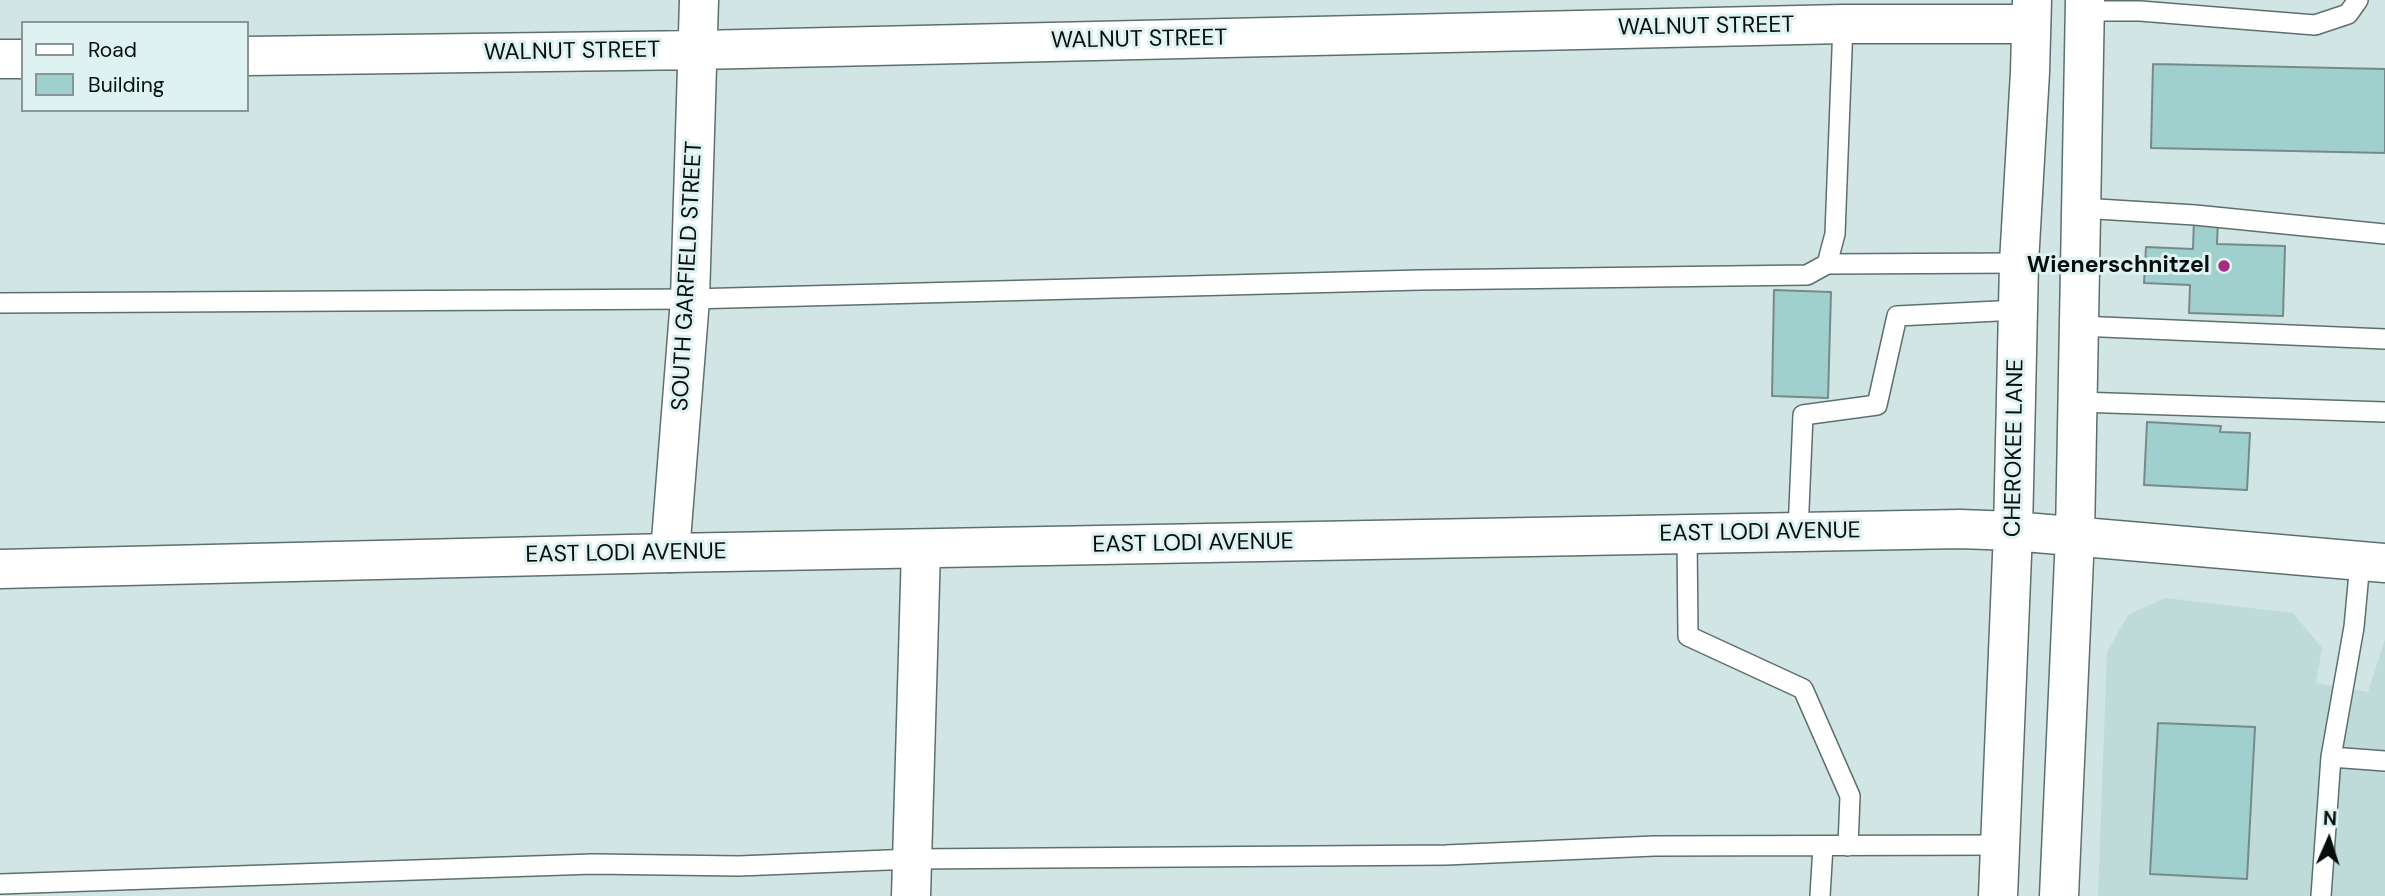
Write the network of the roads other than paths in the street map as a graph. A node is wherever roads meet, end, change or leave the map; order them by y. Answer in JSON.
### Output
{"nodes":[{"id":1,"x":699,"y":0,"type":"edge"},
{"id":2,"x":2358,"y":0,"type":"edge"},
{"id":3,"x":2085,"y":6,"type":"edge"},
{"id":4,"x":2031,"y":12,"type":"edge"},
{"id":5,"x":1843,"y":24,"type":"junction"},
{"id":6,"x":698,"y":50,"type":"junction"},
{"id":7,"x":248,"y":56,"type":"edge"},
{"id":8,"x":0,"y":59,"type":"edge"},
{"id":9,"x":21,"y":59,"type":"edge"},
{"id":10,"x":2081,"y":208,"type":"junction"},
{"id":11,"x":2385,"y":233,"type":"edge"},
{"id":12,"x":2019,"y":263,"type":"junction"},
{"id":13,"x":1827,"y":264,"type":"junction"},
{"id":14,"x":690,"y":299,"type":"junction"},
{"id":15,"x":0,"y":303,"type":"edge"},
{"id":16,"x":2018,"y":310,"type":"junction"},
{"id":17,"x":2079,"y":326,"type":"junction"},
{"id":18,"x":2385,"y":339,"type":"edge"},
{"id":19,"x":2078,"y":402,"type":"junction"},
{"id":20,"x":2385,"y":412,"type":"edge"},
{"id":21,"x":2013,"y":531,"type":"junction"},
{"id":22,"x":1798,"y":532,"type":"junction"},
{"id":23,"x":1687,"y":534,"type":"junction"},
{"id":24,"x":2074,"y":536,"type":"junction"},
{"id":25,"x":921,"y":549,"type":"junction"},
{"id":26,"x":670,"y":552,"type":"junction"},
{"id":27,"x":2373,"y":563,"type":"edge"},
{"id":28,"x":0,"y":569,"type":"edge"},
{"id":29,"x":2331,"y":757,"type":"junction"},
{"id":30,"x":2385,"y":761,"type":"edge"},
{"id":31,"x":2000,"y":845,"type":"junction"},
{"id":32,"x":1823,"y":846,"type":"junction"},
{"id":33,"x":1848,"y":846,"type":"junction"},
{"id":34,"x":912,"y":878,"type":"edge"},
{"id":35,"x":0,"y":884,"type":"edge"},
{"id":36,"x":1820,"y":896,"type":"edge"},
{"id":37,"x":1998,"y":896,"type":"edge"},
{"id":38,"x":2059,"y":896,"type":"edge"},
{"id":39,"x":2321,"y":896,"type":"edge"}],
"edges":[{"from":1,"to":6,"type":"main road","name":"SOUTH GARFIELD STREET"},
{"from":2,"to":3,"type":"lane"},
{"from":3,"to":10,"type":"main road"},
{"from":4,"to":5,"type":"main road","name":"WALNUT STREET"},
{"from":4,"to":12,"type":"main road","name":"CHEROKEE LANE"},
{"from":5,"to":6,"type":"main road","name":"WALNUT STREET"},
{"from":5,"to":13,"type":"lane"},
{"from":6,"to":7,"type":"main road","name":"WALNUT STREET"},
{"from":6,"to":14,"type":"main road","name":"SOUTH GARFIELD STREET"},
{"from":8,"to":9,"type":"main road"},
{"from":10,"to":11,"type":"lane"},
{"from":10,"to":17,"type":"main road"},
{"from":12,"to":13,"type":"lane"},
{"from":12,"to":16,"type":"main road","name":"CHEROKEE LANE"},
{"from":13,"to":14,"type":"lane"},
{"from":14,"to":15,"type":"lane"},
{"from":14,"to":26,"type":"main road","name":"SOUTH GARFIELD STREET"},
{"from":16,"to":21,"type":"main road","name":"CHEROKEE LANE"},
{"from":16,"to":22,"type":"lane"},
{"from":17,"to":18,"type":"lane"},
{"from":17,"to":19,"type":"main road"},
{"from":19,"to":20,"type":"lane"},
{"from":19,"to":24,"type":"main road"},
{"from":21,"to":22,"type":"main road","name":"EAST LODI AVENUE"},
{"from":21,"to":24,"type":"main road","name":"EAST LODI AVENUE"},
{"from":21,"to":31,"type":"main road","name":"CHEROKEE LANE"},
{"from":22,"to":23,"type":"main road","name":"EAST LODI AVENUE"},
{"from":23,"to":25,"type":"main road","name":"EAST LODI AVENUE"},
{"from":23,"to":33,"type":"lane"},
{"from":24,"to":27,"type":"main road","name":"EAST LODI AVENUE"},
{"from":24,"to":38,"type":"main road"},
{"from":25,"to":26,"type":"main road","name":"EAST LODI AVENUE"},
{"from":25,"to":34,"type":"main road"},
{"from":26,"to":28,"type":"main road","name":"EAST LODI AVENUE"},
{"from":27,"to":29,"type":"lane"},
{"from":29,"to":30,"type":"lane"},
{"from":29,"to":39,"type":"lane"},
{"from":31,"to":33,"type":"lane"},
{"from":31,"to":37,"type":"main road","name":"CHEROKEE LANE"},
{"from":32,"to":33,"type":"lane"},
{"from":32,"to":34,"type":"lane"},
{"from":32,"to":36,"type":"lane"},
{"from":34,"to":35,"type":"lane"}]}
